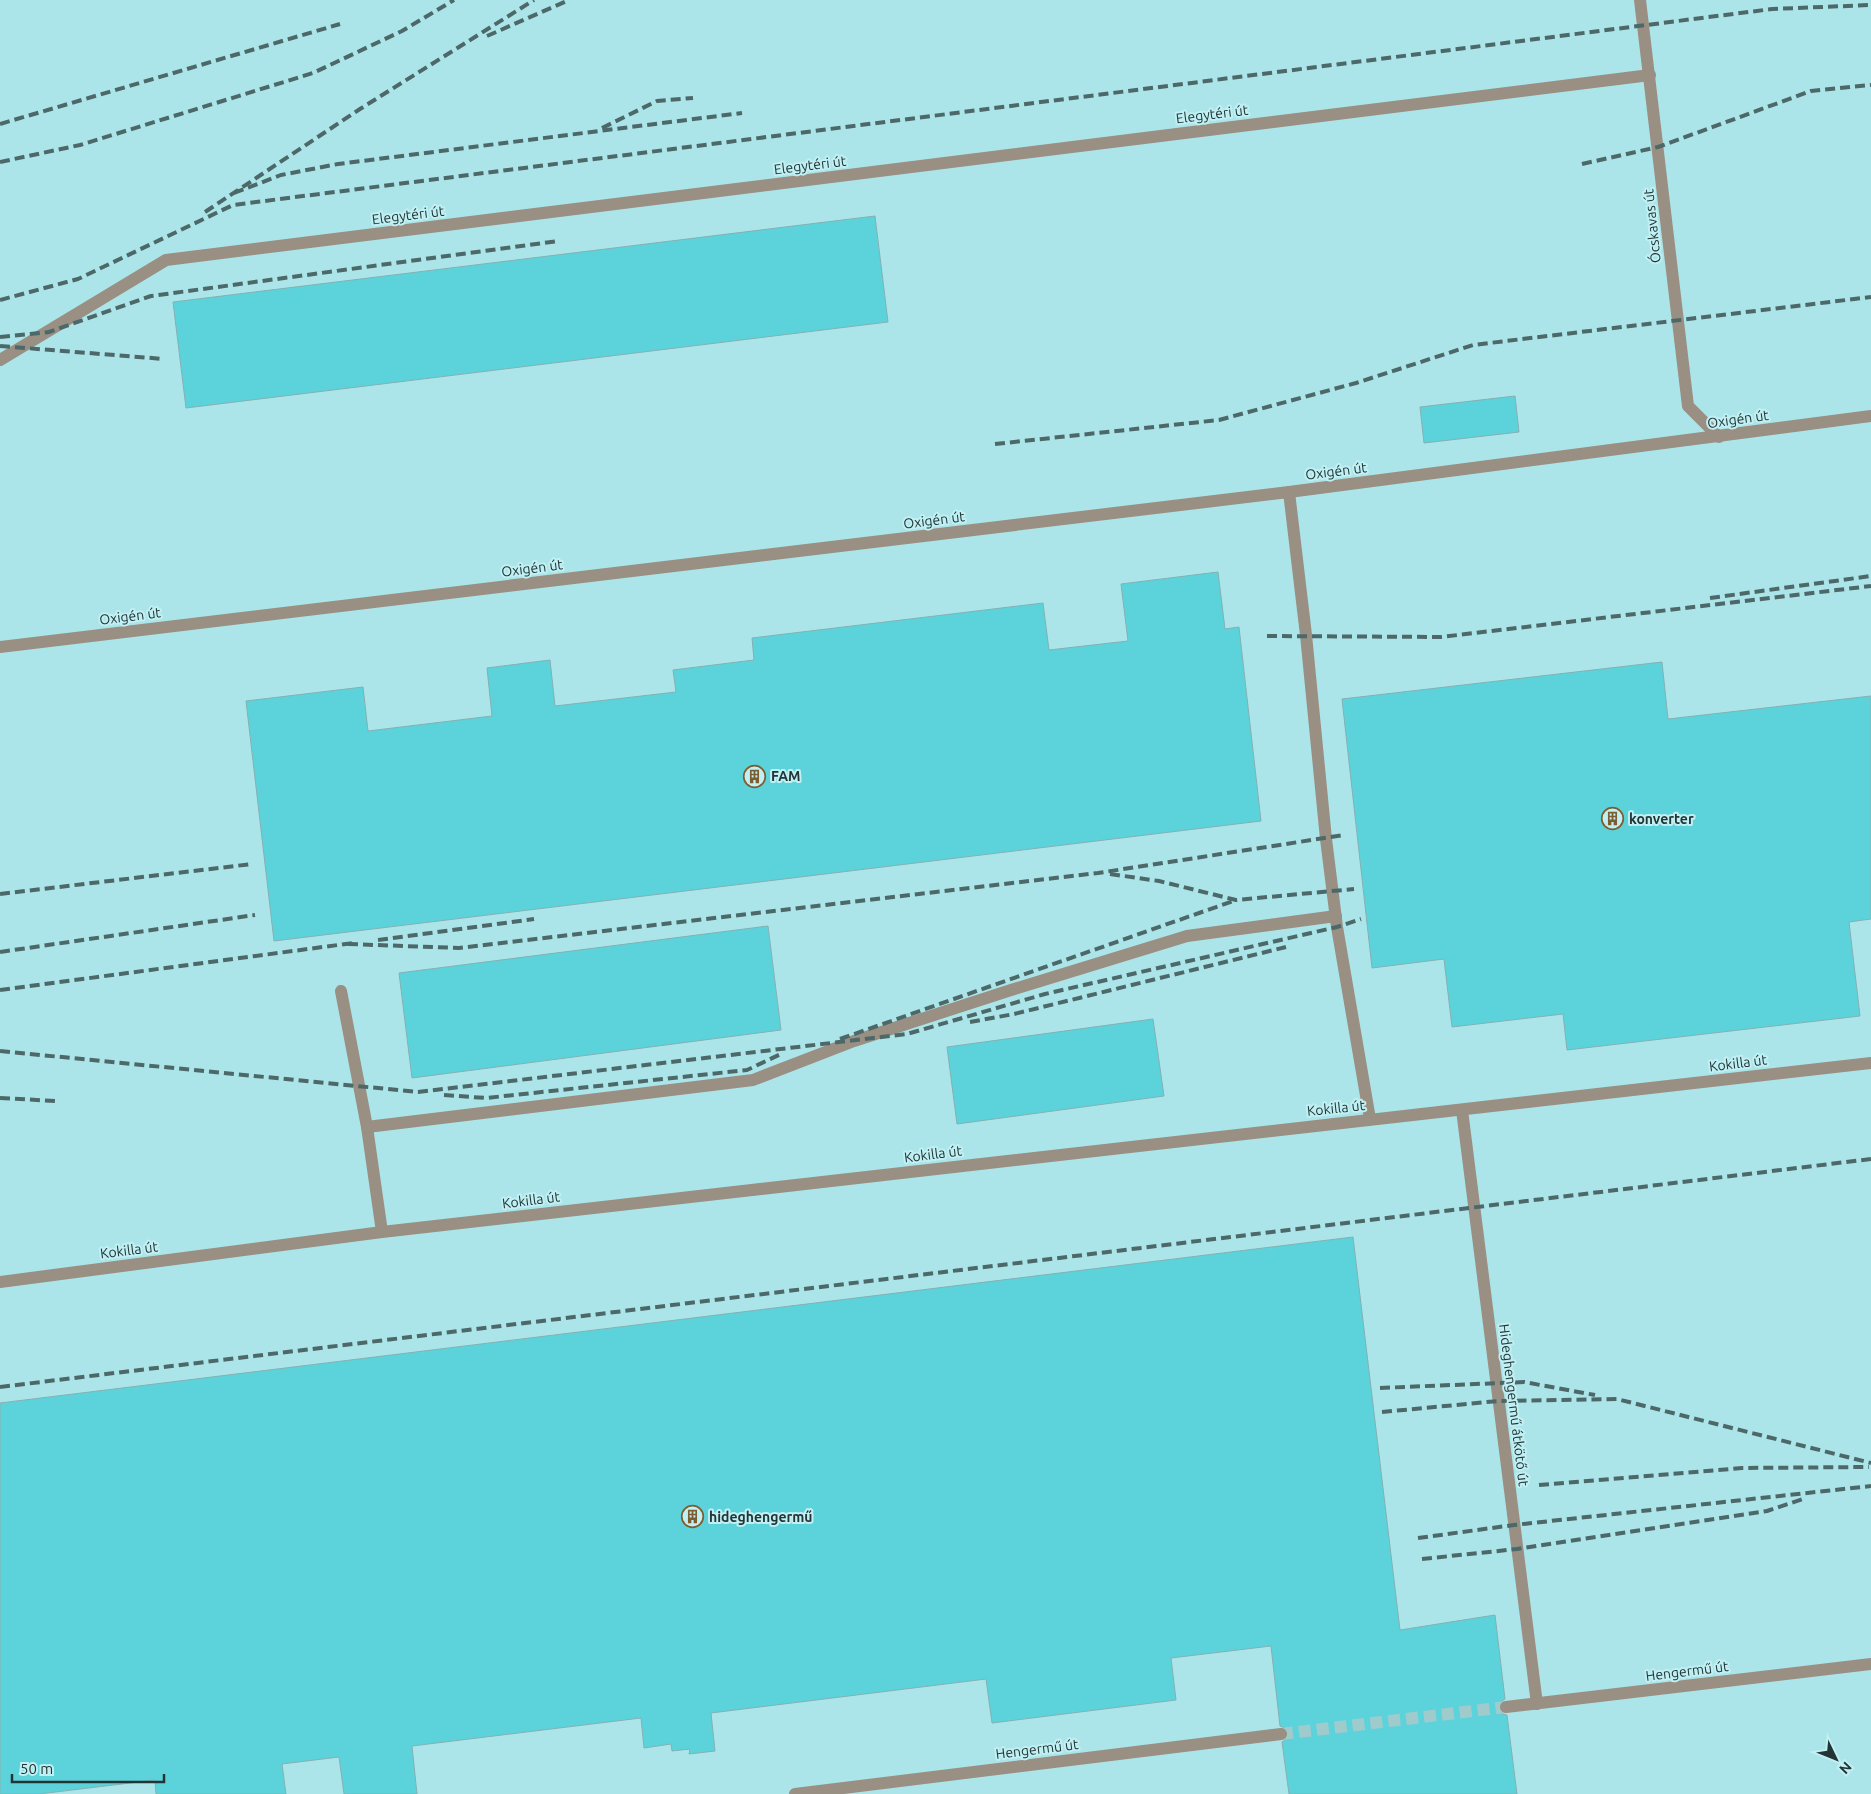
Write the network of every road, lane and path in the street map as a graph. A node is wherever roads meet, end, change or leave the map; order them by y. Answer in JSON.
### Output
{"nodes":[{"id":1,"x":1640,"y":0,"type":"edge"},
{"id":2,"x":1650,"y":75,"type":"junction"},
{"id":3,"x":0,"y":360,"type":"edge"},
{"id":4,"x":1871,"y":416,"type":"edge"},
{"id":5,"x":1718,"y":437,"type":"junction"},
{"id":6,"x":1289,"y":492,"type":"junction"},
{"id":7,"x":0,"y":647,"type":"edge"},
{"id":8,"x":1336,"y":916,"type":"junction"},
{"id":9,"x":341,"y":992,"type":"dead end"},
{"id":10,"x":1871,"y":1063,"type":"edge"},
{"id":11,"x":1462,"y":1110,"type":"junction"},
{"id":12,"x":1370,"y":1119,"type":"junction"},
{"id":13,"x":367,"y":1127,"type":"junction"},
{"id":14,"x":382,"y":1232,"type":"junction"},
{"id":15,"x":0,"y":1282,"type":"edge"},
{"id":16,"x":1871,"y":1664,"type":"edge"},
{"id":17,"x":1537,"y":1704,"type":"junction"},
{"id":18,"x":1506,"y":1707,"type":"tunnel mouth"},
{"id":19,"x":1282,"y":1734,"type":"tunnel mouth"},
{"id":20,"x":795,"y":1794,"type":"edge"}],
"edges":[{"from":1,"to":2,"type":"lane","name":"Ócskavas út"},
{"from":2,"to":3,"type":"lane","name":"Elegytéri út"},
{"from":2,"to":5,"type":"lane","name":"Ócskavas út"},
{"from":4,"to":5,"type":"lane","name":"Oxigén út"},
{"from":5,"to":6,"type":"lane","name":"Oxigén út"},
{"from":6,"to":7,"type":"lane","name":"Oxigén út"},
{"from":6,"to":8,"type":"lane"},
{"from":8,"to":12,"type":"lane"},
{"from":8,"to":13,"type":"lane"},
{"from":9,"to":13,"type":"lane"},
{"from":10,"to":11,"type":"lane","name":"Kokilla út"},
{"from":11,"to":12,"type":"lane","name":"Kokilla út"},
{"from":11,"to":17,"type":"lane","name":"Hideghengermű átkötő út"},
{"from":12,"to":14,"type":"lane","name":"Kokilla út"},
{"from":13,"to":14,"type":"lane"},
{"from":14,"to":15,"type":"lane","name":"Kokilla út"},
{"from":16,"to":17,"type":"lane","name":"Hengermű út"},
{"from":17,"to":18,"type":"lane","name":"Hengermű út"},
{"from":19,"to":20,"type":"lane","name":"Hengermű út"}]}
